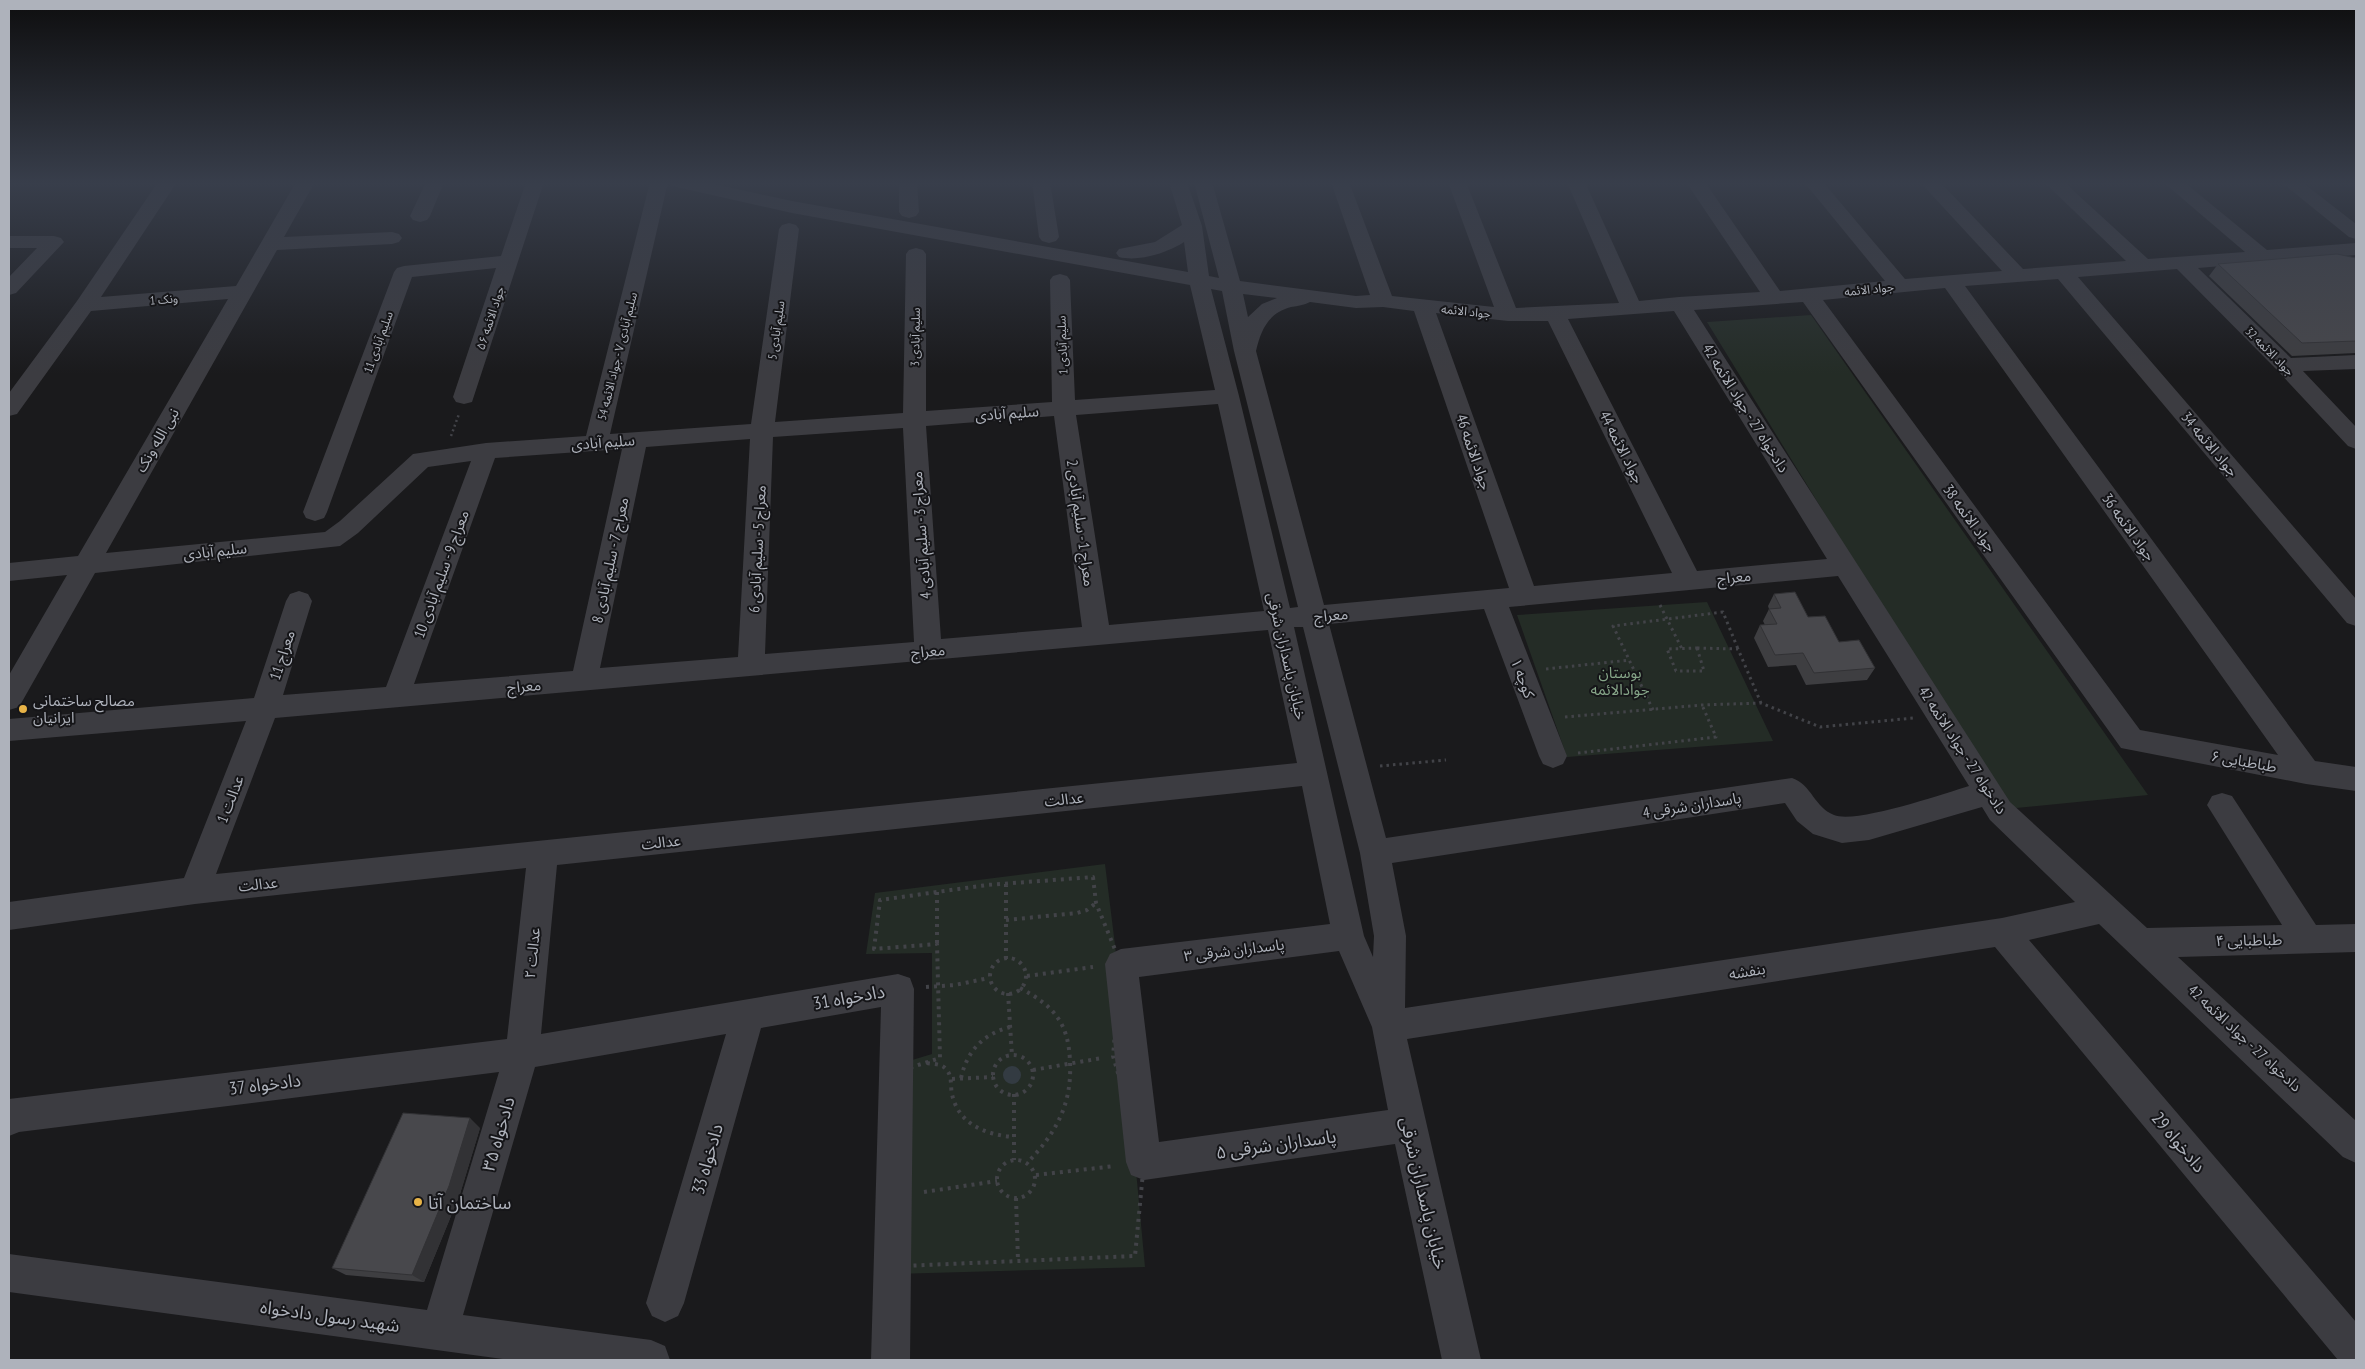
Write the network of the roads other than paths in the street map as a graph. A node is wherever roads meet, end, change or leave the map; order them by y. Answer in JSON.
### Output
{"nodes":[{"id":1,"x":50,"y":246,"type":"edge"},
{"id":2,"x":125,"y":246,"type":"edge"},
{"id":3,"x":269,"y":246,"type":"edge"},
{"id":4,"x":514,"y":246,"type":"edge"},
{"id":5,"x":644,"y":246,"type":"edge"},
{"id":6,"x":788,"y":246,"type":"edge"},
{"id":7,"x":1035,"y":246,"type":"edge"},
{"id":8,"x":1079,"y":246,"type":"edge"},
{"id":9,"x":1165,"y":246,"type":"edge"},
{"id":10,"x":1195,"y":246,"type":"edge"},
{"id":11,"x":1221,"y":246,"type":"edge"},
{"id":12,"x":1363,"y":246,"type":"edge"},
{"id":13,"x":1481,"y":246,"type":"edge"},
{"id":14,"x":1604,"y":246,"type":"edge"},
{"id":15,"x":1739,"y":246,"type":"edge"},
{"id":16,"x":1866,"y":246,"type":"edge"},
{"id":17,"x":1989,"y":246,"type":"edge"},
{"id":18,"x":2122,"y":246,"type":"edge"},
{"id":19,"x":2250,"y":246,"type":"edge"},
{"id":20,"x":2356,"y":249,"type":"edge"},
{"id":21,"x":2306,"y":252,"type":"junction"},
{"id":22,"x":916,"y":254,"type":"dead end"},
{"id":23,"x":2262,"y":256,"type":"junction"},
{"id":24,"x":2356,"y":259,"type":"edge"},
{"id":25,"x":509,"y":261,"type":"junction"},
{"id":26,"x":1130,"y":261,"type":"junction"},
{"id":27,"x":2181,"y":262,"type":"junction"},
{"id":28,"x":2142,"y":265,"type":"junction"},
{"id":29,"x":2063,"y":272,"type":"junction"},
{"id":30,"x":1199,"y":273,"type":"junction"},
{"id":31,"x":2018,"y":276,"type":"junction"},
{"id":32,"x":1230,"y":278,"type":"junction"},
{"id":33,"x":1060,"y":280,"type":"dead end"},
{"id":34,"x":1951,"y":281,"type":"junction"},
{"id":35,"x":1900,"y":286,"type":"junction"},
{"id":36,"x":9,"y":289,"type":"edge"},
{"id":37,"x":243,"y":292,"type":"junction"},
{"id":38,"x":1809,"y":295,"type":"junction"},
{"id":39,"x":1321,"y":297,"type":"junction"},
{"id":40,"x":1774,"y":297,"type":"junction"},
{"id":41,"x":1382,"y":301,"type":"junction"},
{"id":42,"x":1679,"y":304,"type":"junction"},
{"id":43,"x":85,"y":305,"type":"junction"},
{"id":44,"x":1423,"y":307,"type":"junction"},
{"id":45,"x":1631,"y":307,"type":"junction"},
{"id":46,"x":1207,"y":310,"type":"junction"},
{"id":47,"x":1555,"y":314,"type":"junction"},
{"id":48,"x":1508,"y":315,"type":"junction"},
{"id":49,"x":1245,"y":351,"type":"junction"},
{"id":50,"x":2356,"y":362,"type":"edge"},
{"id":51,"x":2285,"y":365,"type":"junction"},
{"id":52,"x":16,"y":388,"type":"edge"},
{"id":53,"x":1228,"y":396,"type":"junction"},
{"id":54,"x":464,"y":397,"type":"road end"},
{"id":55,"x":9,"y":409,"type":"edge"},
{"id":56,"x":1064,"y":409,"type":"junction"},
{"id":57,"x":914,"y":420,"type":"junction"},
{"id":58,"x":762,"y":431,"type":"junction"},
{"id":59,"x":636,"y":440,"type":"junction"},
{"id":60,"x":2356,"y":442,"type":"edge"},
{"id":61,"x":596,"y":443,"type":"junction"},
{"id":62,"x":486,"y":451,"type":"junction"},
{"id":63,"x":315,"y":512,"type":"dead end"},
{"id":64,"x":86,"y":565,"type":"junction"},
{"id":65,"x":1846,"y":566,"type":"junction"},
{"id":66,"x":9,"y":572,"type":"edge"},
{"id":67,"x":1689,"y":581,"type":"junction"},
{"id":68,"x":1525,"y":597,"type":"junction"},
{"id":69,"x":1493,"y":600,"type":"junction"},
{"id":70,"x":299,"y":601,"type":"dead end"},
{"id":71,"x":1312,"y":616,"type":"junction"},
{"id":72,"x":2356,"y":616,"type":"edge"},
{"id":73,"x":1279,"y":620,"type":"junction"},
{"id":74,"x":1097,"y":636,"type":"junction"},
{"id":75,"x":928,"y":651,"type":"junction"},
{"id":76,"x":751,"y":666,"type":"junction"},
{"id":77,"x":584,"y":681,"type":"junction"},
{"id":78,"x":396,"y":697,"type":"junction"},
{"id":79,"x":9,"y":699,"type":"edge"},
{"id":80,"x":265,"y":708,"type":"junction"},
{"id":81,"x":9,"y":730,"type":"edge"},
{"id":82,"x":2131,"y":740,"type":"joint"},
{"id":83,"x":1553,"y":756,"type":"road end"},
{"id":84,"x":2306,"y":772,"type":"junction"},
{"id":85,"x":1314,"y":773,"type":"junction"},
{"id":86,"x":2356,"y":779,"type":"edge"},
{"id":87,"x":1989,"y":793,"type":"junction"},
{"id":88,"x":2222,"y":805,"type":"dead end"},
{"id":89,"x":1375,"y":853,"type":"junction"},
{"id":90,"x":543,"y":854,"type":"junction"},
{"id":91,"x":195,"y":890,"type":"junction"},
{"id":92,"x":2105,"y":909,"type":"junction"},
{"id":93,"x":9,"y":916,"type":"edge"},
{"id":94,"x":2002,"y":932,"type":"junction"},
{"id":95,"x":1348,"y":936,"type":"junction"},
{"id":96,"x":2356,"y":938,"type":"edge"},
{"id":97,"x":2308,"y":939,"type":"junction"},
{"id":98,"x":2142,"y":942,"type":"junction"},
{"id":99,"x":748,"y":1015,"type":"junction"},
{"id":100,"x":1388,"y":1026,"type":"junction"},
{"id":101,"x":522,"y":1053,"type":"junction"},
{"id":102,"x":9,"y":1118,"type":"edge"},
{"id":103,"x":1408,"y":1125,"type":"junction"},
{"id":104,"x":2351,"y":1135,"type":"edge"},
{"id":105,"x":1134,"y":1164,"type":"joint"},
{"id":106,"x":9,"y":1274,"type":"edge"},
{"id":107,"x":665,"y":1303,"type":"dead end"},
{"id":108,"x":440,"y":1330,"type":"junction"},
{"id":109,"x":2356,"y":1352,"type":"edge"},
{"id":110,"x":651,"y":1360,"type":"edge"},
{"id":111,"x":891,"y":1360,"type":"edge"},
{"id":112,"x":1461,"y":1360,"type":"edge"}],
"edges":[{"from":1,"to":36,"type":"street"},
{"from":2,"to":43,"type":"street"},
{"from":3,"to":37,"type":"street","name":"نبی الله ونک"},
{"from":4,"to":25,"type":"street","name":"جواد الائمه ۵۶"},
{"from":5,"to":61,"type":"street","name":"سلیم آبادی ۷ - جواد الائمه 54"},
{"from":6,"to":58,"type":"street","name":"سلیم آبادی 5"},
{"from":7,"to":26,"type":"street","name":"جواد الائمه"},
{"from":8,"to":26,"type":"street","name":"جواد الائمه"},
{"from":9,"to":26,"type":"street"},
{"from":10,"to":30,"type":"street","name":"خیابان پاسداران شرقی"},
{"from":11,"to":32,"type":"street","name":"خیابان پاسداران شرقی"},
{"from":12,"to":41,"type":"street"},
{"from":13,"to":48,"type":"street"},
{"from":14,"to":45,"type":"street"},
{"from":15,"to":40,"type":"street"},
{"from":16,"to":35,"type":"street"},
{"from":17,"to":31,"type":"street"},
{"from":18,"to":28,"type":"street"},
{"from":19,"to":23,"type":"street"},
{"from":20,"to":21,"type":"street","name":"جواد الائمه"},
{"from":21,"to":23,"type":"street","name":"جواد الائمه"},
{"from":21,"to":24,"type":"street"},
{"from":22,"to":57,"type":"street","name":"سلیم آبادی 3"},
{"from":23,"to":27,"type":"street","name":"جواد الائمه"},
{"from":25,"to":54,"type":"street","name":"جواد الائمه ۵۶"},
{"from":25,"to":63,"type":"street","name":"سلیم آبادی 11"},
{"from":26,"to":30,"type":"street","name":"جواد الائمه"},
{"from":26,"to":46,"type":"street"},
{"from":27,"to":28,"type":"street","name":"جواد الائمه"},
{"from":27,"to":51,"type":"street","name":"جواد الائمه 32"},
{"from":28,"to":29,"type":"street","name":"جواد الائمه"},
{"from":29,"to":31,"type":"street","name":"جواد الائمه"},
{"from":29,"to":72,"type":"street","name":"جواد الائمه 34"},
{"from":30,"to":32,"type":"street","name":"جواد الائمه"},
{"from":30,"to":46,"type":"street","name":"خیابان پاسداران شرقی"},
{"from":31,"to":34,"type":"street","name":"جواد الائمه"},
{"from":32,"to":39,"type":"street","name":"جواد الائمه"},
{"from":32,"to":41,"type":"street","name":"جواد الائمه"},
{"from":32,"to":49,"type":"street","name":"خیابان پاسداران شرقی"},
{"from":33,"to":56,"type":"street","name":"سلیم آبادی 1"},
{"from":34,"to":35,"type":"street","name":"جواد الائمه"},
{"from":34,"to":84,"type":"street","name":"جواد الائمه 36"},
{"from":35,"to":38,"type":"street","name":"جواد الائمه"},
{"from":37,"to":43,"type":"street","name":"ونک 1"},
{"from":37,"to":64,"type":"street","name":"نبی الله ونک"},
{"from":38,"to":40,"type":"street","name":"جواد الائمه"},
{"from":38,"to":82,"type":"street","name":"جواد الائمه 38"},
{"from":39,"to":41,"type":"street","name":"جواد الائمه"},
{"from":39,"to":49,"type":"street"},
{"from":40,"to":42,"type":"street","name":"جواد الائمه"},
{"from":41,"to":44,"type":"street","name":"جواد الائمه"},
{"from":42,"to":45,"type":"street","name":"جواد الائمه"},
{"from":42,"to":65,"type":"street","name":"دادخواه 27 - جواد الائمه 42"},
{"from":43,"to":52,"type":"street"},
{"from":44,"to":48,"type":"street","name":"جواد الائمه"},
{"from":44,"to":68,"type":"street","name":"جواد الائمه 46"},
{"from":45,"to":47,"type":"street","name":"جواد الائمه"},
{"from":46,"to":53,"type":"street","name":"خیابان پاسداران شرقی"},
{"from":47,"to":48,"type":"street","name":"جواد الائمه"},
{"from":47,"to":67,"type":"street","name":"جواد الائمه 44"},
{"from":49,"to":71,"type":"street","name":"خیابان پاسداران شرقی"},
{"from":50,"to":51,"type":"street"},
{"from":51,"to":60,"type":"street","name":"جواد الائمه 32"},
{"from":52,"to":55,"type":"street"},
{"from":53,"to":56,"type":"street","name":"سلیم آبادی"},
{"from":53,"to":73,"type":"street","name":"خیابان پاسداران شرقی"},
{"from":56,"to":57,"type":"street","name":"سلیم آبادی"},
{"from":56,"to":74,"type":"street","name":"معراج 1 - سلیم آبادی 2"},
{"from":57,"to":58,"type":"street","name":"سلیم آبادی"},
{"from":57,"to":75,"type":"street","name":"معراج 3 - سلیم آبادی 4"},
{"from":58,"to":59,"type":"street","name":"سلیم آبادی"},
{"from":58,"to":76,"type":"street","name":"معراج 5 - سلیم آبادی 6"},
{"from":59,"to":61,"type":"street","name":"سلیم آبادی"},
{"from":59,"to":77,"type":"street","name":"معراج 7 - سلیم آبادی 8"},
{"from":61,"to":62,"type":"street","name":"سلیم آبادی"},
{"from":62,"to":64,"type":"street","name":"سلیم آبادی"},
{"from":62,"to":78,"type":"street","name":"معراج 9 - سلیم آبادی 10"},
{"from":64,"to":66,"type":"street","name":"سلیم آبادی"},
{"from":64,"to":79,"type":"street","name":"نبی الله ونک"},
{"from":65,"to":67,"type":"street","name":"معراج"},
{"from":65,"to":87,"type":"street","name":"دادخواه 27 - جواد الائمه 42"},
{"from":67,"to":68,"type":"street","name":"معراج"},
{"from":68,"to":69,"type":"street","name":"معراج"},
{"from":69,"to":71,"type":"street","name":"معراج"},
{"from":69,"to":83,"type":"street","name":"کوچه ۱"},
{"from":70,"to":80,"type":"street","name":"معراج 11"},
{"from":71,"to":73,"type":"street","name":"معراج"},
{"from":71,"to":89,"type":"street","name":"خیابان پاسداران شرقی"},
{"from":73,"to":74,"type":"street","name":"معراج"},
{"from":73,"to":85,"type":"street","name":"خیابان پاسداران شرقی"},
{"from":74,"to":75,"type":"street","name":"معراج"},
{"from":75,"to":76,"type":"street","name":"معراج"},
{"from":76,"to":77,"type":"street","name":"معراج"},
{"from":77,"to":78,"type":"street","name":"معراج"},
{"from":78,"to":80,"type":"street","name":"معراج"},
{"from":80,"to":81,"type":"street","name":"معراج"},
{"from":80,"to":91,"type":"street","name":"عدالت 1"},
{"from":82,"to":84,"type":"street","name":"طباطبایی ۶"},
{"from":84,"to":86,"type":"street","name":"طباطبایی ۶"},
{"from":85,"to":90,"type":"street","name":"عدالت"},
{"from":85,"to":95,"type":"street","name":"خیابان پاسداران شرقی"},
{"from":87,"to":89,"type":"street","name":"پاسداران شرقی 4"},
{"from":87,"to":92,"type":"street","name":"دادخواه 27 - جواد الائمه 42"},
{"from":88,"to":97,"type":"street"},
{"from":89,"to":100,"type":"street","name":"خیابان پاسداران شرقی"},
{"from":90,"to":91,"type":"street","name":"عدالت"},
{"from":90,"to":101,"type":"street","name":"عدالت ۲"},
{"from":91,"to":93,"type":"street","name":"عدالت"},
{"from":92,"to":94,"type":"street","name":"بنفشه"},
{"from":92,"to":98,"type":"street","name":"دادخواه 27 - جواد الائمه 42"},
{"from":94,"to":100,"type":"street","name":"بنفشه"},
{"from":94,"to":109,"type":"street","name":"دادخواه 29"},
{"from":95,"to":100,"type":"street","name":"خیابان پاسداران شرقی"},
{"from":95,"to":105,"type":"street","name":"پاسداران شرقی ۳"},
{"from":96,"to":97,"type":"street","name":"طباطبایی ۴"},
{"from":97,"to":98,"type":"street","name":"طباطبایی ۴"},
{"from":98,"to":104,"type":"street","name":"دادخواه 27 - جواد الائمه 42"},
{"from":99,"to":101,"type":"street","name":"دادخواه 31"},
{"from":99,"to":107,"type":"street","name":"دادخواه 33"},
{"from":99,"to":111,"type":"street","name":"دادخواه 31"},
{"from":100,"to":103,"type":"street","name":"خیابان پاسداران شرقی"},
{"from":101,"to":102,"type":"street","name":"دادخواه 37"},
{"from":101,"to":108,"type":"street","name":"دادخواه ۳۵"},
{"from":103,"to":105,"type":"street","name":"پاسداران شرقی ۵"},
{"from":103,"to":112,"type":"street","name":"خیابان پاسداران شرقی"},
{"from":106,"to":108,"type":"street","name":"شهید رسول دادخواه"},
{"from":108,"to":110,"type":"street","name":"شهید رسول دادخواه"}]}
